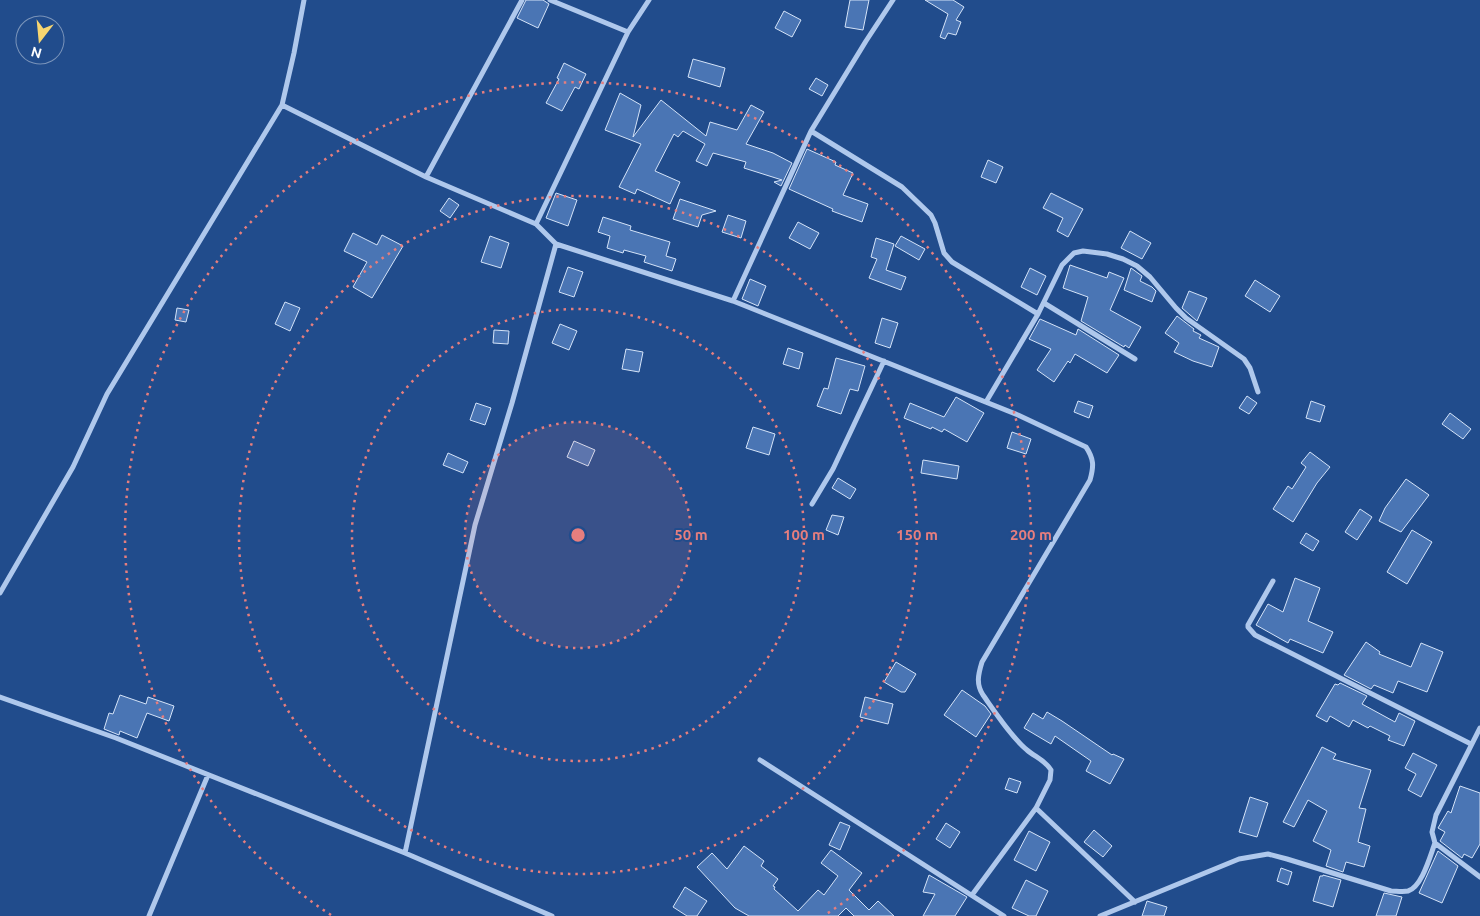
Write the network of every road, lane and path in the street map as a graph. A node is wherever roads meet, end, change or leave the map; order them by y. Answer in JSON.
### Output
{"nodes":[{"id":1,"x":304,"y":0,"type":"edge"},
{"id":2,"x":522,"y":0,"type":"edge"},
{"id":3,"x":550,"y":0,"type":"edge"},
{"id":4,"x":649,"y":0,"type":"edge"},
{"id":5,"x":893,"y":0,"type":"edge"},
{"id":6,"x":628,"y":32,"type":"junction"},
{"id":7,"x":282,"y":105,"type":"junction"},
{"id":8,"x":811,"y":130,"type":"junction"},
{"id":9,"x":426,"y":177,"type":"junction"},
{"id":10,"x":536,"y":224,"type":"junction"},
{"id":11,"x":556,"y":244,"type":"junction"},
{"id":12,"x":733,"y":301,"type":"junction"},
{"id":13,"x":1044,"y":303,"type":"junction"},
{"id":14,"x":1038,"y":314,"type":"junction"},
{"id":15,"x":1135,"y":359,"type":"dead end"},
{"id":16,"x":884,"y":361,"type":"junction"},
{"id":17,"x":1258,"y":392,"type":"dead end"},
{"id":18,"x":986,"y":402,"type":"junction"},
{"id":19,"x":812,"y":504,"type":"dead end"},
{"id":20,"x":1273,"y":581,"type":"dead end"},
{"id":21,"x":0,"y":593,"type":"edge"},
{"id":22,"x":0,"y":697,"type":"edge"},
{"id":23,"x":1480,"y":728,"type":"edge"},
{"id":24,"x":1471,"y":744,"type":"junction"},
{"id":25,"x":760,"y":760,"type":"dead end"},
{"id":26,"x":208,"y":775,"type":"junction"},
{"id":27,"x":1036,"y":808,"type":"junction"},
{"id":28,"x":1435,"y":843,"type":"junction"},
{"id":29,"x":405,"y":853,"type":"junction"},
{"id":30,"x":1480,"y":877,"type":"edge"},
{"id":31,"x":972,"y":895,"type":"junction"},
{"id":32,"x":1135,"y":902,"type":"junction"},
{"id":33,"x":149,"y":916,"type":"edge"},
{"id":34,"x":552,"y":916,"type":"edge"},
{"id":35,"x":1004,"y":916,"type":"edge"},
{"id":36,"x":1100,"y":916,"type":"edge"}],
"edges":[{"from":1,"to":7,"type":"street"},
{"from":2,"to":9,"type":"street"},
{"from":3,"to":6,"type":"street"},
{"from":4,"to":6,"type":"street"},
{"from":5,"to":8,"type":"street"},
{"from":6,"to":10,"type":"street"},
{"from":7,"to":9,"type":"street"},
{"from":7,"to":21,"type":"street"},
{"from":8,"to":12,"type":"street"},
{"from":8,"to":14,"type":"street"},
{"from":9,"to":10,"type":"street"},
{"from":10,"to":11,"type":"street"},
{"from":11,"to":12,"type":"street"},
{"from":11,"to":29,"type":"street"},
{"from":12,"to":16,"type":"street"},
{"from":13,"to":14,"type":"street"},
{"from":13,"to":15,"type":"street"},
{"from":13,"to":17,"type":"street"},
{"from":14,"to":18,"type":"street"},
{"from":16,"to":18,"type":"street"},
{"from":16,"to":19,"type":"street"},
{"from":18,"to":27,"type":"street"},
{"from":20,"to":24,"type":"street"},
{"from":22,"to":26,"type":"street"},
{"from":23,"to":24,"type":"street"},
{"from":24,"to":28,"type":"street"},
{"from":25,"to":31,"type":"street"},
{"from":26,"to":29,"type":"street"},
{"from":26,"to":33,"type":"street"},
{"from":27,"to":31,"type":"street"},
{"from":27,"to":32,"type":"street"},
{"from":28,"to":30,"type":"street"},
{"from":28,"to":32,"type":"street"},
{"from":29,"to":34,"type":"street"},
{"from":31,"to":35,"type":"street"},
{"from":32,"to":36,"type":"street"}]}
